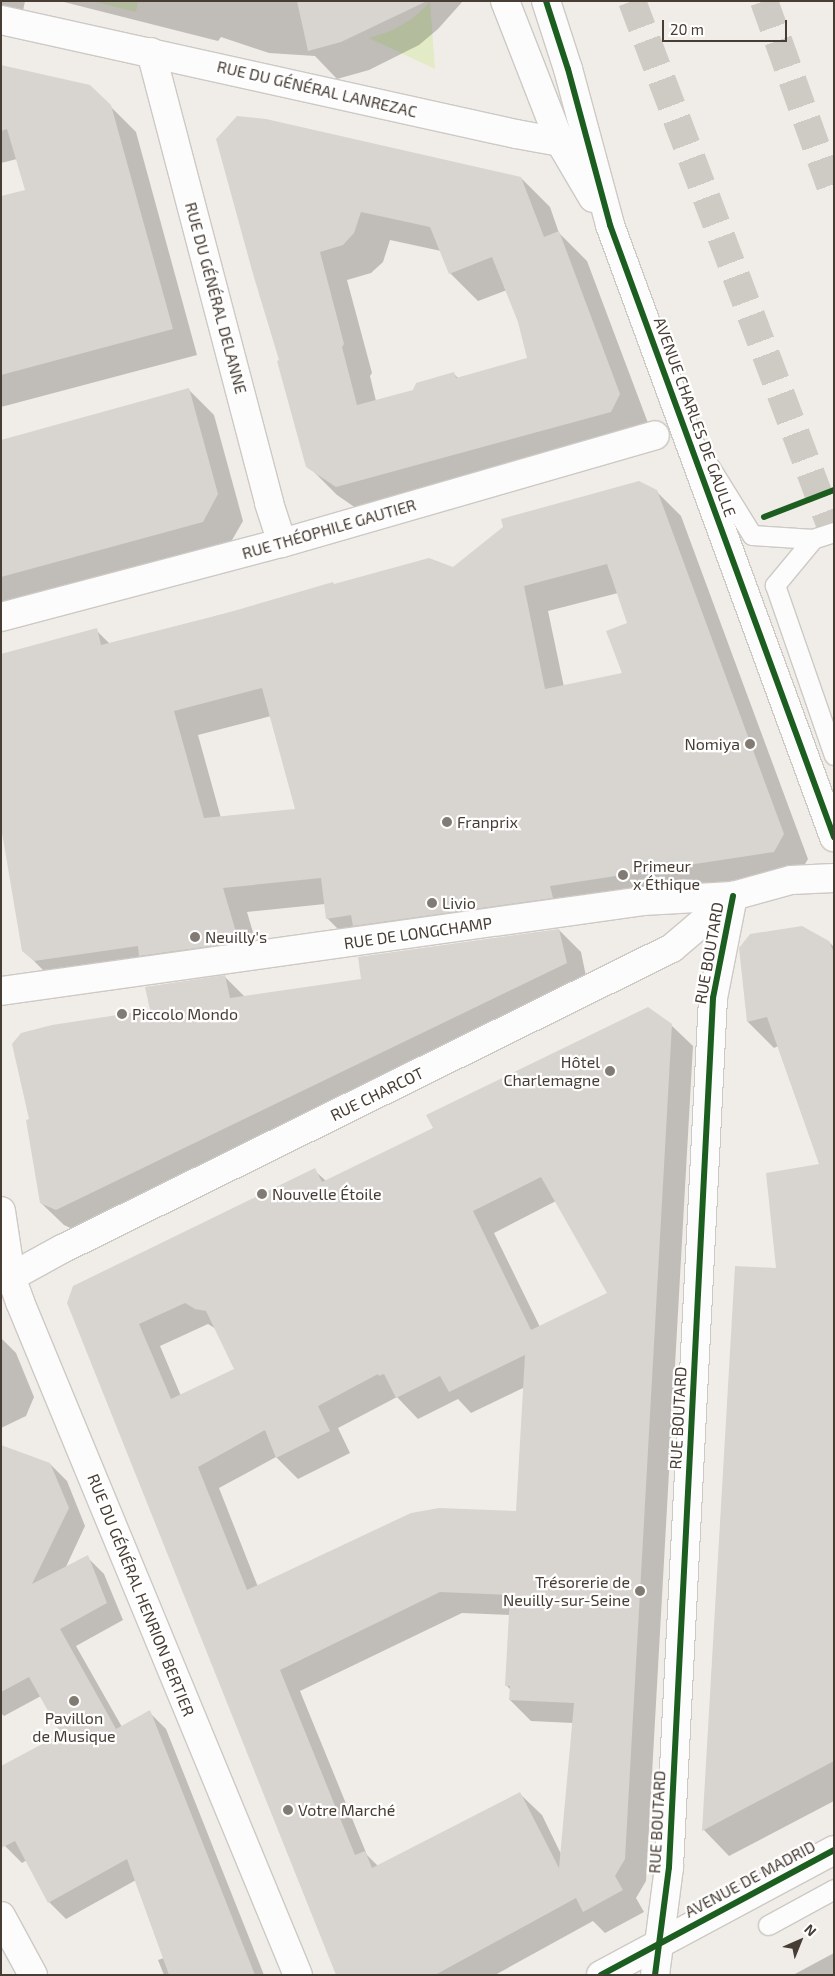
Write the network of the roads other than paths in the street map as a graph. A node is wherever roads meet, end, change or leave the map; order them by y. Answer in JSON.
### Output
{"nodes":[{"id":1,"x":505,"y":1,"type":"edge"},
{"id":2,"x":546,"y":1,"type":"edge"},
{"id":3,"x":1,"y":20,"type":"edge"},
{"id":4,"x":152,"y":52,"type":"junction"},
{"id":5,"x":568,"y":69,"type":"junction"},
{"id":6,"x":560,"y":142,"type":"junction"},
{"id":7,"x":610,"y":225,"type":"junction"},
{"id":8,"x":680,"y":418,"type":"junction"},
{"id":9,"x":655,"y":435,"type":"dead end"},
{"id":10,"x":834,"y":532,"type":"edge"},
{"id":11,"x":813,"y":539,"type":"junction"},
{"id":12,"x":282,"y":543,"type":"junction"},
{"id":13,"x":1,"y":617,"type":"edge"},
{"id":14,"x":834,"y":755,"type":"edge"},
{"id":15,"x":834,"y":837,"type":"edge"},
{"id":16,"x":834,"y":878,"type":"edge"},
{"id":17,"x":733,"y":896,"type":"junction"},
{"id":18,"x":1,"y":991,"type":"edge"},
{"id":19,"x":1,"y":1211,"type":"edge"},
{"id":20,"x":11,"y":1276,"type":"junction"},
{"id":21,"x":834,"y":1850,"type":"edge"},
{"id":22,"x":834,"y":1889,"type":"edge"},
{"id":23,"x":1,"y":1916,"type":"edge"},
{"id":24,"x":768,"y":1925,"type":"dead end"},
{"id":25,"x":661,"y":1942,"type":"junction"},
{"id":26,"x":33,"y":1975,"type":"edge"},
{"id":27,"x":298,"y":1975,"type":"edge"},
{"id":28,"x":601,"y":1975,"type":"edge"},
{"id":29,"x":655,"y":1975,"type":"edge"}],
"edges":[{"from":1,"to":6,"type":"street"},
{"from":2,"to":5,"type":"street","name":"AVENUE CHARLES DE GAULLE"},
{"from":3,"to":4,"type":"street","name":"RUE DU GÉNÉRAL LANREZAC"},
{"from":4,"to":6,"type":"street","name":"RUE DU GÉNÉRAL LANREZAC"},
{"from":4,"to":12,"type":"street","name":"RUE DU GÉNÉRAL DELANNE"},
{"from":5,"to":6,"type":"street"},
{"from":5,"to":7,"type":"street","name":"AVENUE CHARLES DE GAULLE"},
{"from":6,"to":7,"type":"street"},
{"from":7,"to":8,"type":"street","name":"AVENUE CHARLES DE GAULLE"},
{"from":8,"to":11,"type":"lane"},
{"from":8,"to":15,"type":"street","name":"AVENUE CHARLES DE GAULLE"},
{"from":9,"to":12,"type":"street","name":"RUE THÉOPHILE GAUTIER"},
{"from":10,"to":11,"type":"lane"},
{"from":11,"to":14,"type":"lane"},
{"from":12,"to":13,"type":"street","name":"RUE THÉOPHILE GAUTIER"},
{"from":16,"to":17,"type":"street","name":"RUE DE LONGCHAMP"},
{"from":17,"to":18,"type":"street","name":"RUE DE LONGCHAMP"},
{"from":17,"to":20,"type":"street","name":"RUE CHARCOT"},
{"from":17,"to":25,"type":"street","name":"RUE BOUTARD"},
{"from":19,"to":20,"type":"street","name":"RUE DU GÉNÉRAL HENRION BERTIER"},
{"from":20,"to":27,"type":"street","name":"RUE DU GÉNÉRAL HENRION BERTIER"},
{"from":21,"to":25,"type":"street","name":"AVENUE DE MADRID"},
{"from":22,"to":24,"type":"lane"},
{"from":23,"to":26,"type":"street"},
{"from":25,"to":28,"type":"street","name":"AVENUE DE MADRID"},
{"from":25,"to":29,"type":"street","name":"RUE BOUTARD"}]}
